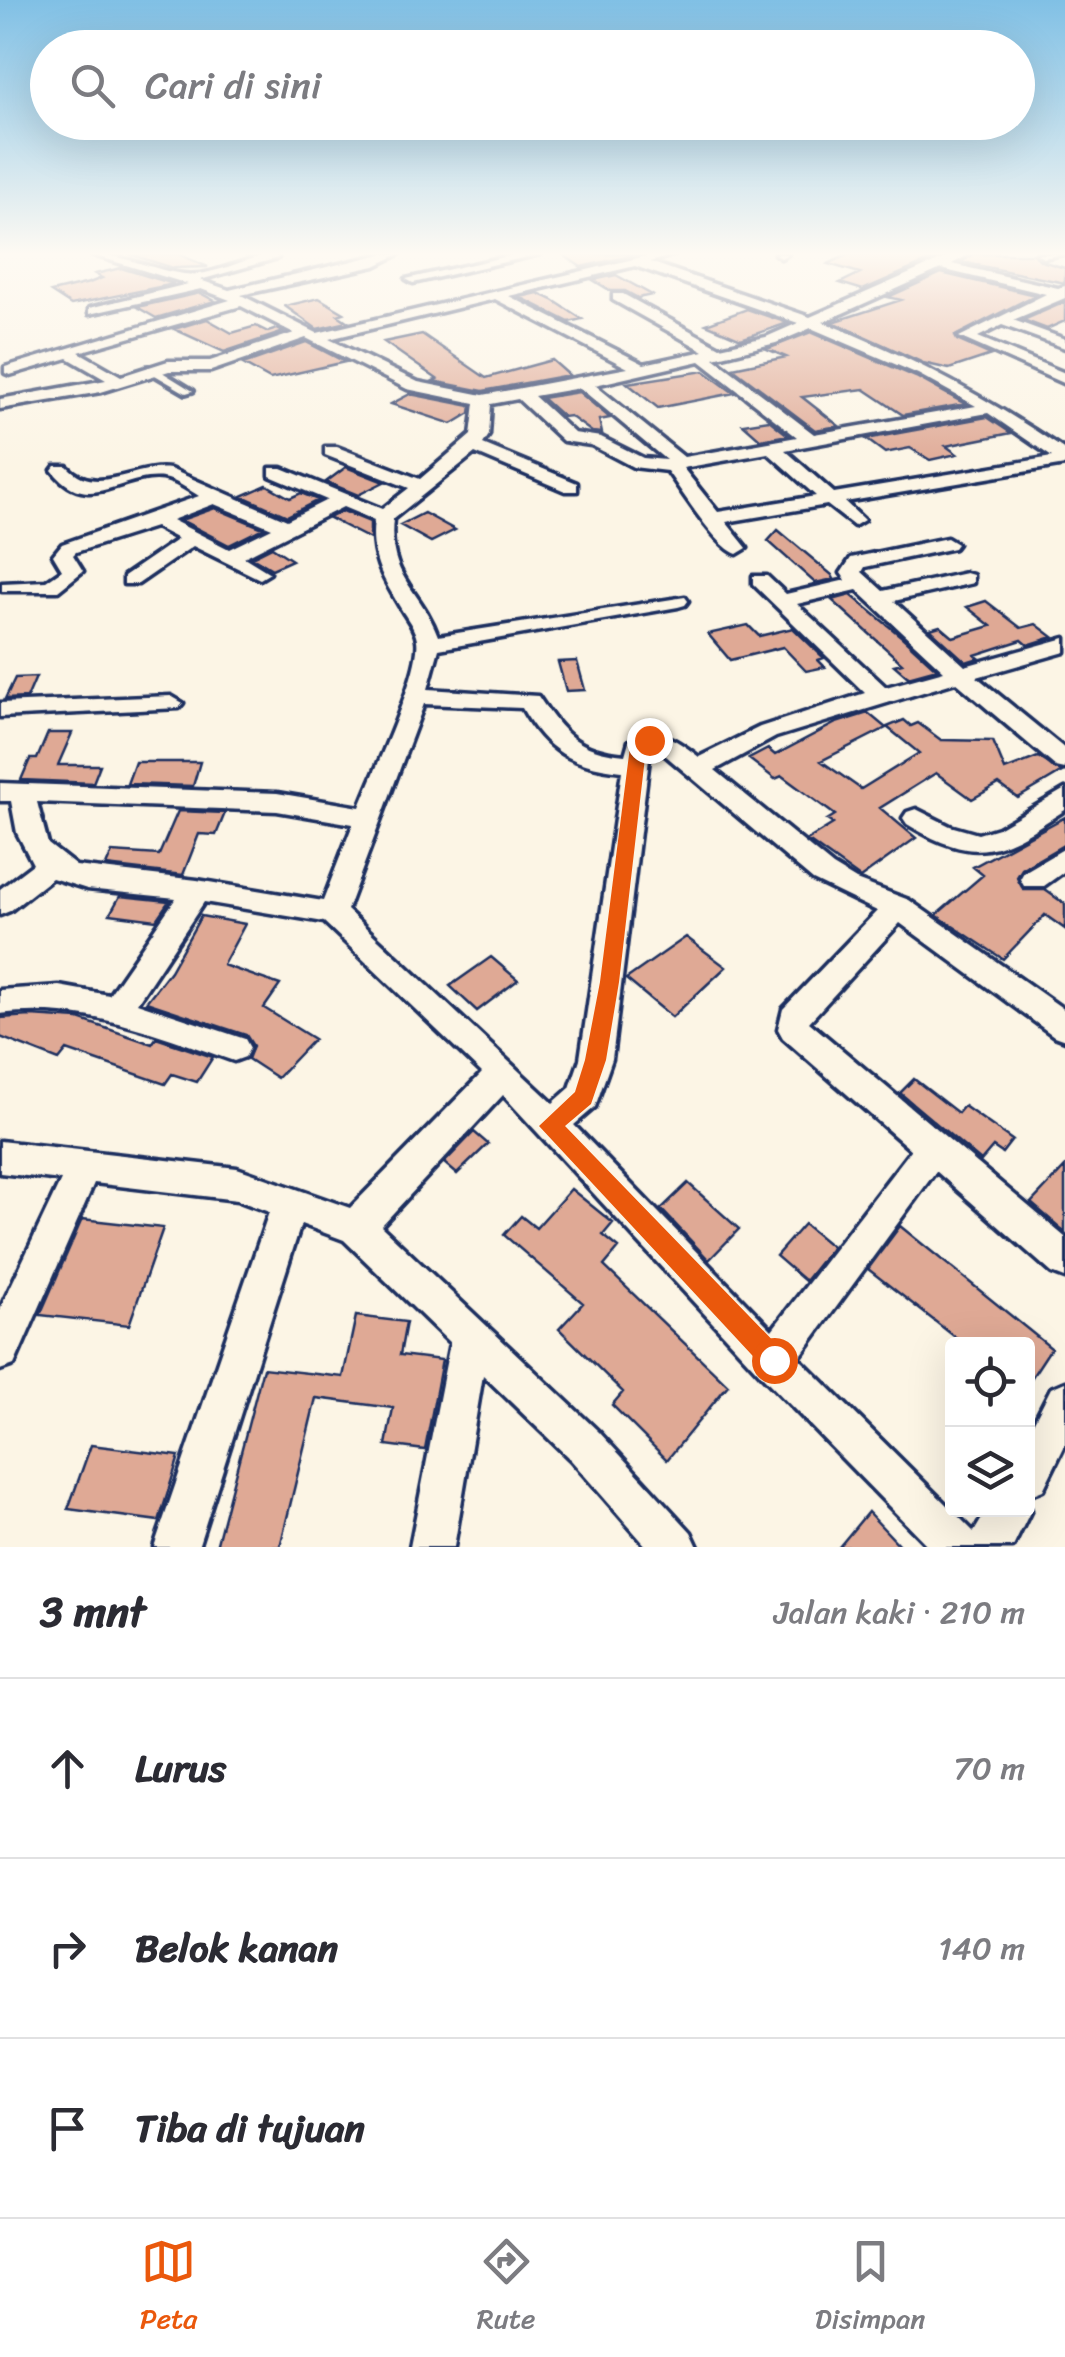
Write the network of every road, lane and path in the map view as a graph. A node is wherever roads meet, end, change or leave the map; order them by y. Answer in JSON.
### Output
{"nodes":[{"id":1,"x":146,"y":326,"type":"edge"},
{"id":2,"x":294,"y":326,"type":"edge"},
{"id":3,"x":354,"y":326,"type":"edge"},
{"id":4,"x":558,"y":326,"type":"edge"},
{"id":5,"x":665,"y":326,"type":"edge"},
{"id":6,"x":803,"y":326,"type":"edge"},
{"id":7,"x":818,"y":326,"type":"edge"},
{"id":8,"x":991,"y":326,"type":"edge"},
{"id":9,"x":1017,"y":326,"type":"edge"},
{"id":10,"x":407,"y":334,"type":"dead end"},
{"id":11,"x":312,"y":335,"type":"junction"},
{"id":12,"x":1065,"y":344,"type":"edge"},
{"id":13,"x":358,"y":346,"type":"junction"},
{"id":14,"x":70,"y":350,"type":"dead end"},
{"id":15,"x":712,"y":355,"type":"junction"},
{"id":16,"x":10,"y":370,"type":"dead end"},
{"id":17,"x":151,"y":370,"type":"junction"},
{"id":18,"x":644,"y":370,"type":"junction"},
{"id":19,"x":1065,"y":379,"type":"edge"},
{"id":20,"x":119,"y":381,"type":"junction"},
{"id":21,"x":584,"y":383,"type":"junction"},
{"id":22,"x":189,"y":391,"type":"dead end"},
{"id":23,"x":522,"y":394,"type":"junction"},
{"id":24,"x":483,"y":400,"type":"junction"},
{"id":25,"x":0,"y":404,"type":"edge"},
{"id":26,"x":991,"y":408,"type":"junction"},
{"id":27,"x":1065,"y":432,"type":"edge"},
{"id":28,"x":1034,"y":438,"type":"junction"},
{"id":29,"x":811,"y":440,"type":"junction"},
{"id":30,"x":472,"y":446,"type":"junction"},
{"id":31,"x":772,"y":448,"type":"junction"},
{"id":32,"x":331,"y":451,"type":"dead end"},
{"id":33,"x":1065,"y":459,"type":"edge"},
{"id":34,"x":673,"y":460,"type":"junction"},
{"id":35,"x":650,"y":464,"type":"junction"},
{"id":36,"x":62,"y":470,"type":"dead end"},
{"id":37,"x":276,"y":472,"type":"dead end"},
{"id":38,"x":422,"y":486,"type":"junction"},
{"id":39,"x":571,"y":487,"type":"dead end"},
{"id":40,"x":214,"y":496,"type":"junction"},
{"id":41,"x":830,"y":498,"type":"junction"},
{"id":42,"x":342,"y":500,"type":"junction"},
{"id":43,"x":384,"y":517,"type":"junction"},
{"id":44,"x":711,"y":519,"type":"junction"},
{"id":45,"x":156,"y":520,"type":"junction"},
{"id":46,"x":854,"y":520,"type":"dead end"},
{"id":47,"x":288,"y":528,"type":"junction"},
{"id":48,"x":192,"y":538,"type":"junction"},
{"id":49,"x":947,"y":544,"type":"dead end"},
{"id":50,"x":738,"y":548,"type":"dead end"},
{"id":51,"x":231,"y":556,"type":"junction"},
{"id":52,"x":260,"y":573,"type":"dead end"},
{"id":53,"x":966,"y":578,"type":"dead end"},
{"id":54,"x":131,"y":580,"type":"dead end"},
{"id":55,"x":760,"y":580,"type":"dead end"},
{"id":56,"x":860,"y":584,"type":"junction"},
{"id":57,"x":9,"y":587,"type":"dead end"},
{"id":58,"x":877,"y":598,"type":"junction"},
{"id":59,"x":678,"y":601,"type":"dead end"},
{"id":60,"x":782,"y":601,"type":"junction"},
{"id":61,"x":429,"y":644,"type":"junction"},
{"id":62,"x":1065,"y":646,"type":"edge"},
{"id":63,"x":961,"y":675,"type":"junction"},
{"id":64,"x":880,"y":694,"type":"junction"},
{"id":65,"x":415,"y":696,"type":"junction"},
{"id":66,"x":171,"y":703,"type":"dead end"},
{"id":67,"x":0,"y":710,"type":"edge"},
{"id":68,"x":636,"y":762,"type":"junction"},
{"id":69,"x":1065,"y":762,"type":"edge"},
{"id":70,"x":698,"y":768,"type":"junction"},
{"id":71,"x":12,"y":792,"type":"edge"},
{"id":72,"x":1065,"y":798,"type":"edge"},
{"id":73,"x":366,"y":817,"type":"junction"},
{"id":74,"x":916,"y":818,"type":"dead end"},
{"id":75,"x":1065,"y":858,"type":"edge"},
{"id":76,"x":49,"y":866,"type":"junction"},
{"id":77,"x":1034,"y":880,"type":"dead end"},
{"id":78,"x":197,"y":890,"type":"junction"},
{"id":79,"x":0,"y":904,"type":"edge"},
{"id":80,"x":899,"y":908,"type":"junction"},
{"id":81,"x":332,"y":913,"type":"junction"},
{"id":82,"x":0,"y":1002,"type":"edge"},
{"id":83,"x":116,"y":1010,"type":"junction"},
{"id":84,"x":1065,"y":1027,"type":"edge"},
{"id":85,"x":234,"y":1048,"type":"dead end"},
{"id":86,"x":503,"y":1073,"type":"junction"},
{"id":87,"x":550,"y":1126,"type":"junction"},
{"id":88,"x":932,"y":1148,"type":"junction"},
{"id":89,"x":0,"y":1157,"type":"edge"},
{"id":90,"x":85,"y":1166,"type":"junction"},
{"id":91,"x":290,"y":1202,"type":"junction"},
{"id":92,"x":356,"y":1228,"type":"junction"},
{"id":93,"x":1065,"y":1260,"type":"edge"},
{"id":94,"x":470,"y":1337,"type":"junction"},
{"id":95,"x":0,"y":1351,"type":"edge"},
{"id":96,"x":774,"y":1360,"type":"junction"},
{"id":97,"x":1065,"y":1402,"type":"edge"},
{"id":98,"x":1035,"y":1461,"type":"edge"},
{"id":99,"x":1006,"y":1517,"type":"edge"},
{"id":100,"x":176,"y":1547,"type":"edge"},
{"id":101,"x":432,"y":1547,"type":"edge"},
{"id":102,"x":676,"y":1547,"type":"edge"},
{"id":103,"x":959,"y":1547,"type":"edge"},
{"id":104,"x":990,"y":1547,"type":"edge"}],
"edges":[{"from":1,"to":14,"type":"street"},
{"from":2,"to":11,"type":"street"},
{"from":3,"to":11,"type":"street"},
{"from":4,"to":18,"type":"street"},
{"from":5,"to":15,"type":"street"},
{"from":6,"to":15,"type":"street"},
{"from":7,"to":26,"type":"street"},
{"from":8,"to":19,"type":"street"},
{"from":9,"to":12,"type":"street"},
{"from":10,"to":13,"type":"street"},
{"from":11,"to":13,"type":"street"},
{"from":11,"to":17,"type":"street"},
{"from":13,"to":24,"type":"street"},
{"from":15,"to":18,"type":"street"},
{"from":15,"to":29,"type":"street"},
{"from":16,"to":20,"type":"street"},
{"from":17,"to":20,"type":"street"},
{"from":17,"to":22,"type":"lane"},
{"from":18,"to":21,"type":"street"},
{"from":20,"to":25,"type":"street"},
{"from":21,"to":23,"type":"street"},
{"from":21,"to":34,"type":"street"},
{"from":23,"to":24,"type":"street"},
{"from":23,"to":35,"type":"street"},
{"from":24,"to":30,"type":"street"},
{"from":26,"to":28,"type":"street"},
{"from":26,"to":29,"type":"street"},
{"from":27,"to":28,"type":"street"},
{"from":28,"to":33,"type":"street"},
{"from":29,"to":31,"type":"street"},
{"from":30,"to":38,"type":"street"},
{"from":30,"to":39,"type":"street"},
{"from":31,"to":34,"type":"street"},
{"from":31,"to":41,"type":"street"},
{"from":32,"to":38,"type":"street"},
{"from":33,"to":41,"type":"street"},
{"from":34,"to":35,"type":"street"},
{"from":35,"to":44,"type":"street"},
{"from":36,"to":40,"type":"street"},
{"from":37,"to":42,"type":"street"},
{"from":38,"to":43,"type":"street"},
{"from":40,"to":45,"type":"street"},
{"from":40,"to":47,"type":"street"},
{"from":41,"to":44,"type":"street"},
{"from":41,"to":46,"type":"street"},
{"from":42,"to":43,"type":"street"},
{"from":42,"to":47,"type":"street"},
{"from":43,"to":61,"type":"street"},
{"from":44,"to":50,"type":"street"},
{"from":45,"to":48,"type":"street"},
{"from":45,"to":57,"type":"street"},
{"from":47,"to":51,"type":"street"},
{"from":48,"to":51,"type":"street"},
{"from":48,"to":54,"type":"street"},
{"from":49,"to":56,"type":"street"},
{"from":51,"to":52,"type":"street"},
{"from":53,"to":58,"type":"street"},
{"from":55,"to":60,"type":"street"},
{"from":56,"to":58,"type":"street"},
{"from":56,"to":60,"type":"street"},
{"from":58,"to":63,"type":"street"},
{"from":59,"to":61,"type":"street"},
{"from":60,"to":64,"type":"street"},
{"from":61,"to":65,"type":"street"},
{"from":62,"to":63,"type":"street"},
{"from":63,"to":64,"type":"street"},
{"from":63,"to":69,"type":"street"},
{"from":64,"to":70,"type":"street"},
{"from":65,"to":68,"type":"street"},
{"from":65,"to":73,"type":"street"},
{"from":66,"to":67,"type":"street"},
{"from":68,"to":70,"type":"street"},
{"from":68,"to":87,"type":"street"},
{"from":70,"to":80,"type":"street"},
{"from":71,"to":73,"type":"street"},
{"from":71,"to":76,"type":"street"},
{"from":72,"to":74,"type":"street"},
{"from":73,"to":81,"type":"street"},
{"from":75,"to":77,"type":"street"},
{"from":76,"to":78,"type":"street"},
{"from":76,"to":79,"type":"street"},
{"from":78,"to":81,"type":"street"},
{"from":78,"to":83,"type":"street"},
{"from":80,"to":84,"type":"street"},
{"from":80,"to":88,"type":"street"},
{"from":81,"to":86,"type":"street"},
{"from":82,"to":83,"type":"street"},
{"from":83,"to":85,"type":"street"},
{"from":86,"to":87,"type":"street"},
{"from":86,"to":92,"type":"street"},
{"from":87,"to":96,"type":"street"},
{"from":88,"to":93,"type":"street"},
{"from":88,"to":96,"type":"street"},
{"from":89,"to":90,"type":"street"},
{"from":90,"to":91,"type":"street"},
{"from":90,"to":95,"type":"street"},
{"from":91,"to":92,"type":"street"},
{"from":91,"to":100,"type":"street"},
{"from":92,"to":94,"type":"street"},
{"from":94,"to":101,"type":"street"},
{"from":94,"to":102,"type":"street"},
{"from":96,"to":103,"type":"street"},
{"from":97,"to":98,"type":"street"},
{"from":99,"to":104,"type":"street"}]}
